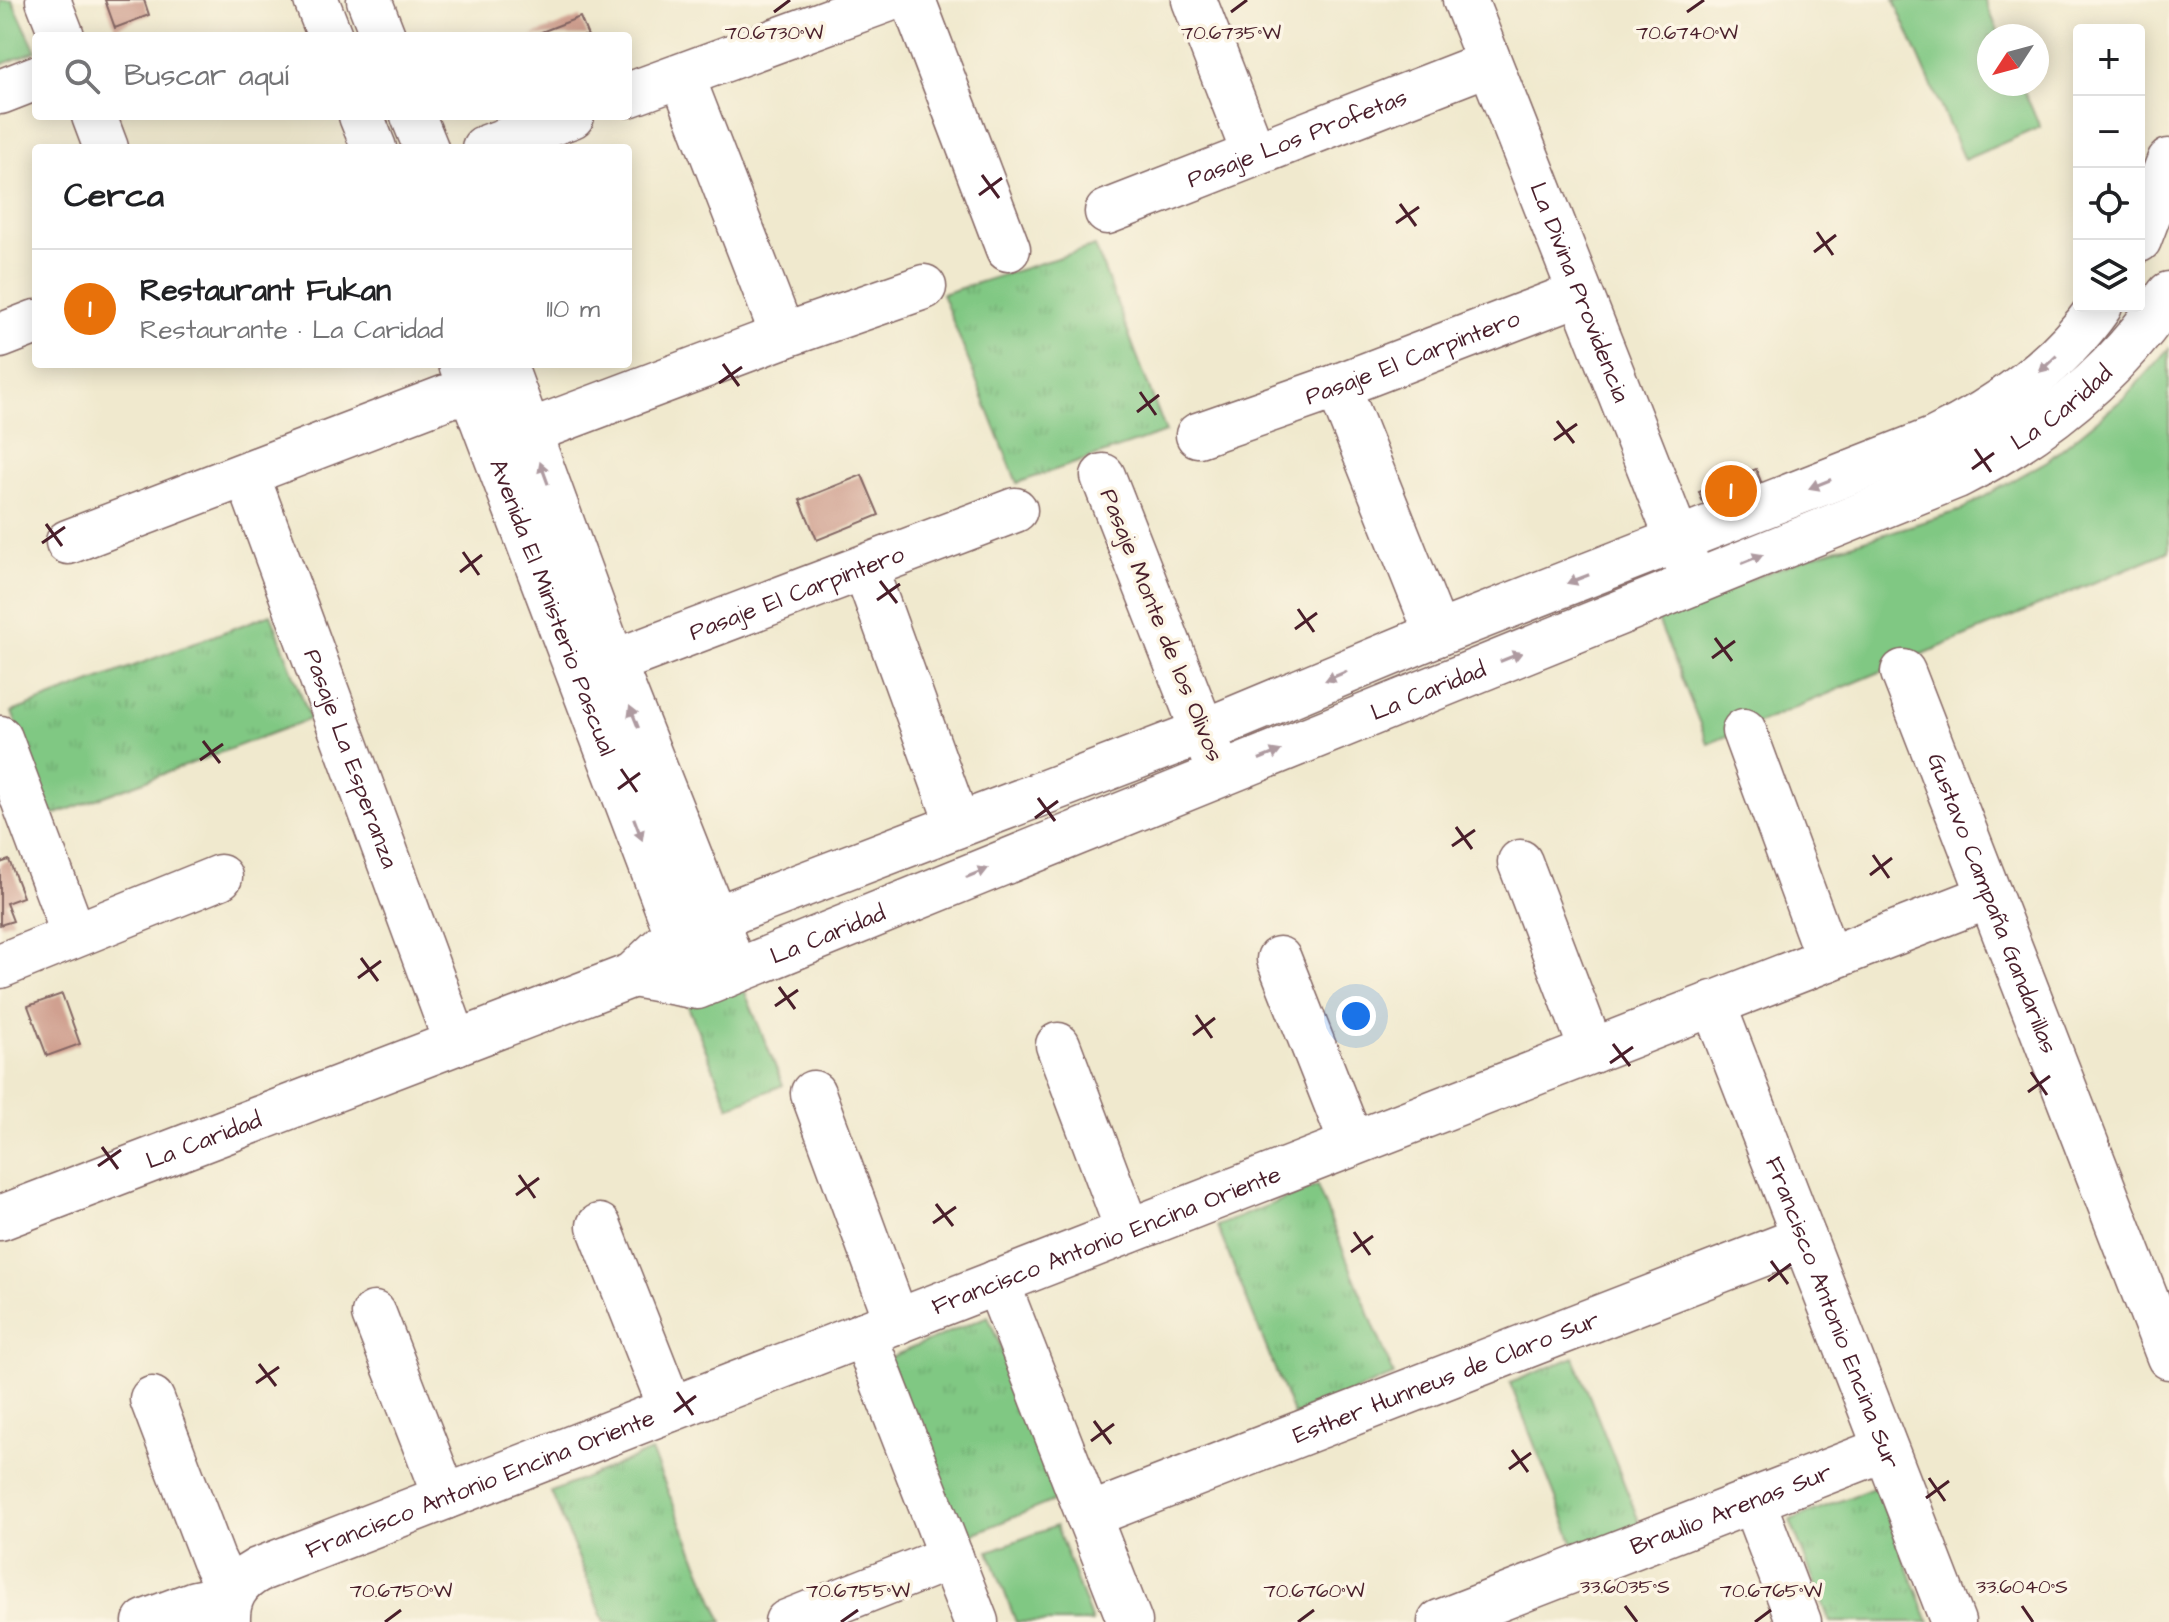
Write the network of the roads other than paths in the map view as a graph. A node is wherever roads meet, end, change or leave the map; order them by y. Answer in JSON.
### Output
{"nodes":[{"id":1,"x":48,"y":0,"type":"edge"},
{"id":2,"x":316,"y":0,"type":"edge"},
{"id":3,"x":369,"y":0,"type":"edge"},
{"id":4,"x":887,"y":0,"type":"edge"},
{"id":5,"x":913,"y":0,"type":"edge"},
{"id":6,"x":1194,"y":0,"type":"edge"},
{"id":7,"x":1465,"y":0,"type":"edge"},
{"id":8,"x":836,"y":9,"type":"edge"},
{"id":9,"x":60,"y":32,"type":"edge"},
{"id":10,"x":328,"y":32,"type":"edge"},
{"id":11,"x":381,"y":32,"type":"edge"},
{"id":12,"x":1489,"y":63,"type":"junction"},
{"id":13,"x":682,"y":76,"type":"junction"},
{"id":14,"x":32,"y":80,"type":"edge"},
{"id":15,"x":0,"y":92,"type":"edge"},
{"id":16,"x":632,"y":94,"type":"edge"},
{"id":17,"x":96,"y":120,"type":"edge"},
{"id":18,"x":363,"y":120,"type":"edge"},
{"id":19,"x":415,"y":120,"type":"edge"},
{"id":20,"x":561,"y":120,"type":"edge"},
{"id":21,"x":104,"y":144,"type":"edge"},
{"id":22,"x":372,"y":144,"type":"edge"},
{"id":23,"x":424,"y":144,"type":"edge"},
{"id":24,"x":495,"y":144,"type":"edge"},
{"id":25,"x":1254,"y":154,"type":"junction"},
{"id":26,"x":2169,"y":161,"type":"edge"},
{"id":27,"x":1107,"y":212,"type":"dead end"},
{"id":28,"x":2145,"y":224,"type":"edge"},
{"id":29,"x":1008,"y":249,"type":"dead end"},
{"id":30,"x":924,"y":287,"type":"dead end"},
{"id":31,"x":1580,"y":293,"type":"junction"},
{"id":32,"x":2169,"y":294,"type":"edge"},
{"id":33,"x":2095,"y":312,"type":"edge"},
{"id":34,"x":32,"y":324,"type":"edge"},
{"id":35,"x":0,"y":336,"type":"edge"},
{"id":36,"x":783,"y":336,"type":"junction"},
{"id":37,"x":478,"y":372,"type":"edge"},
{"id":38,"x":1338,"y":386,"type":"junction"},
{"id":39,"x":1198,"y":435,"type":"dead end"},
{"id":40,"x":511,"y":439,"type":"junction"},
{"id":41,"x":247,"y":475,"type":"junction"},
{"id":42,"x":1103,"y":476,"type":"dead end"},
{"id":43,"x":1015,"y":510,"type":"dead end"},
{"id":44,"x":1678,"y":541,"type":"junction"},
{"id":45,"x":68,"y":542,"type":"dead end"},
{"id":46,"x":865,"y":568,"type":"junction"},
{"id":47,"x":1695,"y":583,"type":"junction"},
{"id":48,"x":1437,"y":634,"type":"junction"},
{"id":49,"x":596,"y":669,"type":"junction"},
{"id":50,"x":1903,"y":672,"type":"dead end"},
{"id":51,"x":1744,"y":731,"type":"dead end"},
{"id":52,"x":1202,"y":732,"type":"junction"},
{"id":53,"x":0,"y":738,"type":"edge"},
{"id":54,"x":1221,"y":775,"type":"junction"},
{"id":55,"x":958,"y":825,"type":"junction"},
{"id":56,"x":897,"y":849,"type":"junction"},
{"id":57,"x":1520,"y":862,"type":"dead end"},
{"id":58,"x":220,"y":877,"type":"dead end"},
{"id":59,"x":1990,"y":896,"type":"junction"},
{"id":60,"x":914,"y":899,"type":"junction"},
{"id":61,"x":696,"y":927,"type":"junction"},
{"id":62,"x":74,"y":935,"type":"junction"},
{"id":63,"x":1279,"y":959,"type":"dead end"},
{"id":64,"x":1828,"y":959,"type":"junction"},
{"id":65,"x":0,"y":966,"type":"edge"},
{"id":66,"x":633,"y":975,"type":"junction"},
{"id":67,"x":716,"y":979,"type":"junction"},
{"id":68,"x":1713,"y":1003,"type":"junction"},
{"id":69,"x":456,"y":1043,"type":"junction"},
{"id":70,"x":1058,"y":1045,"type":"dead end"},
{"id":71,"x":1592,"y":1051,"type":"junction"},
{"id":72,"x":813,"y":1093,"type":"dead end"},
{"id":73,"x":1352,"y":1144,"type":"junction"},
{"id":74,"x":0,"y":1218,"type":"edge"},
{"id":75,"x":599,"y":1226,"type":"dead end"},
{"id":76,"x":1128,"y":1231,"type":"junction"},
{"id":77,"x":1804,"y":1238,"type":"junction"},
{"id":78,"x":997,"y":1282,"type":"junction"},
{"id":79,"x":374,"y":1314,"type":"dead end"},
{"id":80,"x":880,"y":1328,"type":"junction"},
{"id":81,"x":2169,"y":1357,"type":"edge"},
{"id":82,"x":152,"y":1399,"type":"dead end"},
{"id":83,"x":671,"y":1409,"type":"junction"},
{"id":84,"x":1885,"y":1449,"type":"junction"},
{"id":85,"x":445,"y":1497,"type":"junction"},
{"id":86,"x":1753,"y":1501,"type":"junction"},
{"id":87,"x":1088,"y":1516,"type":"junction"},
{"id":88,"x":951,"y":1557,"type":"junction"},
{"id":89,"x":229,"y":1609,"type":"edge"},
{"id":90,"x":145,"y":1622,"type":"edge"},
{"id":91,"x":787,"y":1622,"type":"edge"},
{"id":92,"x":976,"y":1622,"type":"edge"},
{"id":93,"x":1130,"y":1622,"type":"edge"},
{"id":94,"x":1440,"y":1622,"type":"edge"},
{"id":95,"x":1799,"y":1622,"type":"edge"},
{"id":96,"x":1953,"y":1622,"type":"edge"}],
"edges":[{"from":1,"to":9,"type":"street"},
{"from":2,"to":10,"type":"street"},
{"from":3,"to":11,"type":"street"},
{"from":4,"to":8,"type":"street"},
{"from":5,"to":29,"type":"street"},
{"from":6,"to":25,"type":"street"},
{"from":7,"to":12,"type":"street","name":"La Divina Providencia"},
{"from":8,"to":13,"type":"street"},
{"from":12,"to":25,"type":"street","name":"Pasaje Los Profetas"},
{"from":12,"to":31,"type":"street","name":"La Divina Providencia"},
{"from":13,"to":16,"type":"street"},
{"from":13,"to":36,"type":"street"},
{"from":14,"to":15,"type":"street"},
{"from":17,"to":21,"type":"street"},
{"from":18,"to":22,"type":"street"},
{"from":19,"to":23,"type":"street"},
{"from":20,"to":24,"type":"street"},
{"from":25,"to":27,"type":"street","name":"Pasaje Los Profetas"},
{"from":26,"to":28,"type":"street"},
{"from":30,"to":36,"type":"street"},
{"from":31,"to":38,"type":"street","name":"Pasaje El Carpintero"},
{"from":31,"to":44,"type":"street","name":"La Divina Providencia"},
{"from":47,"to":32,"type":"street","name":"La Caridad","one_way":true},
{"from":33,"to":44,"type":"street","name":"La Caridad","one_way":true},
{"from":34,"to":35,"type":"street"},
{"from":36,"to":40,"type":"street"},
{"from":37,"to":40,"type":"street","name":"Avenida El Ministerio Pascual"},
{"from":37,"to":41,"type":"street"},
{"from":38,"to":39,"type":"street","name":"Pasaje El Carpintero"},
{"from":38,"to":48,"type":"street"},
{"from":40,"to":49,"type":"street","name":"Avenida El Ministerio Pascual"},
{"from":41,"to":45,"type":"street"},
{"from":41,"to":69,"type":"street","name":"Pasaje La Esperanza"},
{"from":42,"to":52,"type":"street","name":"Pasaje Monte de los Olivos"},
{"from":43,"to":46,"type":"street","name":"Pasaje El Carpintero"},
{"from":44,"to":47,"type":"street","name":"La Divina Providencia"},
{"from":44,"to":48,"type":"street","name":"La Caridad","one_way":true},
{"from":46,"to":49,"type":"street","name":"Pasaje El Carpintero"},
{"from":46,"to":55,"type":"street"},
{"from":54,"to":47,"type":"street","name":"La Caridad","one_way":true},
{"from":48,"to":52,"type":"street","name":"La Caridad","one_way":true},
{"from":49,"to":61,"type":"street","name":"Avenida El Ministerio Pascual"},
{"from":50,"to":59,"type":"street","name":"Gustavo Campaña Gandarillas"},
{"from":51,"to":64,"type":"street"},
{"from":52,"to":54,"type":"street","name":"Pasaje Monte de los Olivos"},
{"from":52,"to":55,"type":"street","name":"La Caridad"},
{"from":53,"to":62,"type":"street"},
{"from":60,"to":54,"type":"street","name":"La Caridad","one_way":true},
{"from":55,"to":56,"type":"street","name":"La Caridad"},
{"from":56,"to":60,"type":"street"},
{"from":56,"to":61,"type":"street","name":"La Caridad"},
{"from":57,"to":71,"type":"street"},
{"from":58,"to":62,"type":"street"},
{"from":59,"to":64,"type":"street","name":"Francisco Antonio Encina Oriente"},
{"from":59,"to":81,"type":"street","name":"Gustavo Campaña Gandarillas"},
{"from":60,"to":67,"type":"street","name":"La Caridad"},
{"from":61,"to":66,"type":"street","name":"La Caridad"},
{"from":61,"to":67,"type":"street","name":"Avenida El Ministerio Pascual"},
{"from":62,"to":65,"type":"street"},
{"from":63,"to":73,"type":"street"},
{"from":64,"to":68,"type":"street","name":"Francisco Antonio Encina Oriente"},
{"from":66,"to":67,"type":"street"},
{"from":66,"to":69,"type":"street","name":"La Caridad"},
{"from":68,"to":71,"type":"street","name":"Francisco Antonio Encina Oriente"},
{"from":68,"to":77,"type":"street","name":"Francisco Antonio Encina Sur"},
{"from":69,"to":74,"type":"street","name":"La Caridad"},
{"from":70,"to":76,"type":"street"},
{"from":71,"to":73,"type":"street","name":"Francisco Antonio Encina Oriente"},
{"from":72,"to":80,"type":"street"},
{"from":73,"to":76,"type":"street","name":"Francisco Antonio Encina Oriente"},
{"from":75,"to":83,"type":"street"},
{"from":76,"to":78,"type":"street","name":"Francisco Antonio Encina Oriente"},
{"from":77,"to":84,"type":"street","name":"Francisco Antonio Encina Sur"},
{"from":77,"to":87,"type":"street","name":"Esther Hunneus de Claro Sur"},
{"from":78,"to":80,"type":"street","name":"Francisco Antonio Encina Oriente"},
{"from":78,"to":87,"type":"street"},
{"from":79,"to":85,"type":"street"},
{"from":80,"to":83,"type":"street","name":"Francisco Antonio Encina Oriente"},
{"from":80,"to":88,"type":"street"},
{"from":82,"to":89,"type":"street"},
{"from":83,"to":85,"type":"street","name":"Francisco Antonio Encina Oriente"},
{"from":84,"to":86,"type":"street","name":"Braulio Arenas Sur"},
{"from":84,"to":96,"type":"street","name":"Francisco Antonio Encina Sur"},
{"from":85,"to":89,"type":"street","name":"Francisco Antonio Encina Oriente"},
{"from":86,"to":94,"type":"street","name":"Braulio Arenas Sur"},
{"from":86,"to":95,"type":"street"},
{"from":87,"to":93,"type":"street"},
{"from":88,"to":91,"type":"street"},
{"from":88,"to":92,"type":"street"},
{"from":89,"to":90,"type":"street"}]}
